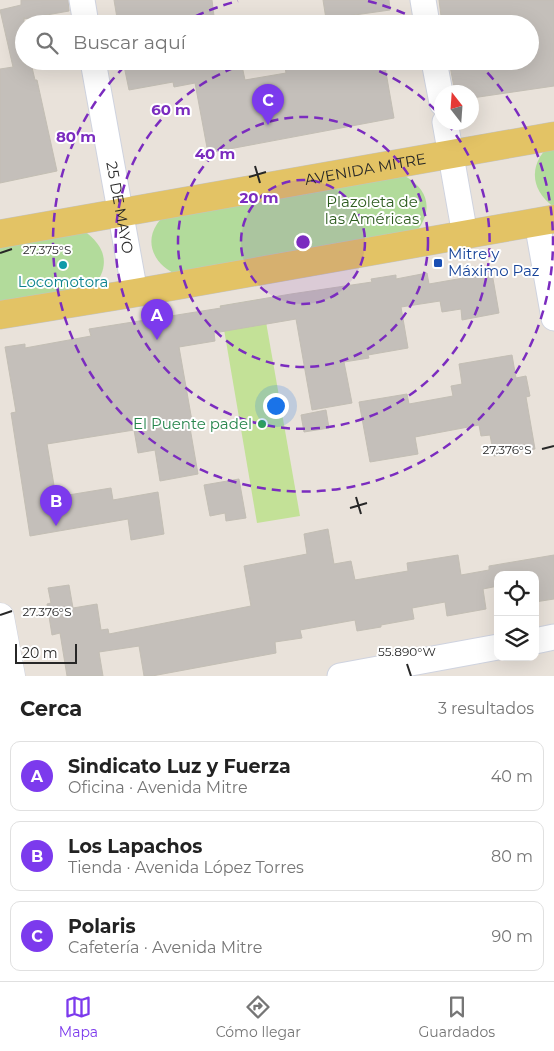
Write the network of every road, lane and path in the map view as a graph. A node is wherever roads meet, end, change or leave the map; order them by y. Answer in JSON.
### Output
{"nodes":[{"id":1,"x":82,"y":0,"type":"edge"},
{"id":2,"x":423,"y":0,"type":"edge"},
{"id":3,"x":84,"y":15,"type":"edge"},
{"id":4,"x":426,"y":15,"type":"edge"},
{"id":5,"x":95,"y":70,"type":"edge"},
{"id":6,"x":436,"y":70,"type":"edge"},
{"id":7,"x":439,"y":85,"type":"edge"},
{"id":8,"x":446,"y":130,"type":"edge"},
{"id":9,"x":554,"y":136,"type":"edge"},
{"id":10,"x":451,"y":154,"type":"junction"},
{"id":11,"x":120,"y":213,"type":"junction"},
{"id":12,"x":546,"y":221,"type":"edge"},
{"id":13,"x":0,"y":234,"type":"edge"},
{"id":14,"x":465,"y":235,"type":"junction"},
{"id":15,"x":134,"y":293,"type":"junction"},
{"id":16,"x":0,"y":315,"type":"edge"},
{"id":17,"x":554,"y":318,"type":"edge"},
{"id":18,"x":0,"y":617,"type":"edge"},
{"id":19,"x":554,"y":637,"type":"edge"},
{"id":20,"x":539,"y":640,"type":"edge"},
{"id":21,"x":494,"y":648,"type":"edge"},
{"id":22,"x":6,"y":663,"type":"edge"},
{"id":23,"x":340,"y":676,"type":"edge"}],
"edges":[{"from":1,"to":3,"type":"street"},
{"from":2,"to":4,"type":"street"},
{"from":5,"to":11,"type":"street","name":"25 DE MAYO"},
{"from":6,"to":7,"type":"street"},
{"from":8,"to":10,"type":"street"},
{"from":9,"to":10,"type":"main road","name":"AVENIDA MITRE"},
{"from":10,"to":11,"type":"main road","name":"AVENIDA MITRE"},
{"from":10,"to":14,"type":"street"},
{"from":11,"to":13,"type":"main road","name":"AVENIDA MITRE"},
{"from":11,"to":15,"type":"street","name":"25 DE MAYO"},
{"from":12,"to":14,"type":"main road"},
{"from":12,"to":17,"type":"street"},
{"from":14,"to":15,"type":"main road"},
{"from":15,"to":16,"type":"main road"},
{"from":18,"to":22,"type":"main road"},
{"from":19,"to":20,"type":"street"},
{"from":21,"to":23,"type":"street"}]}
